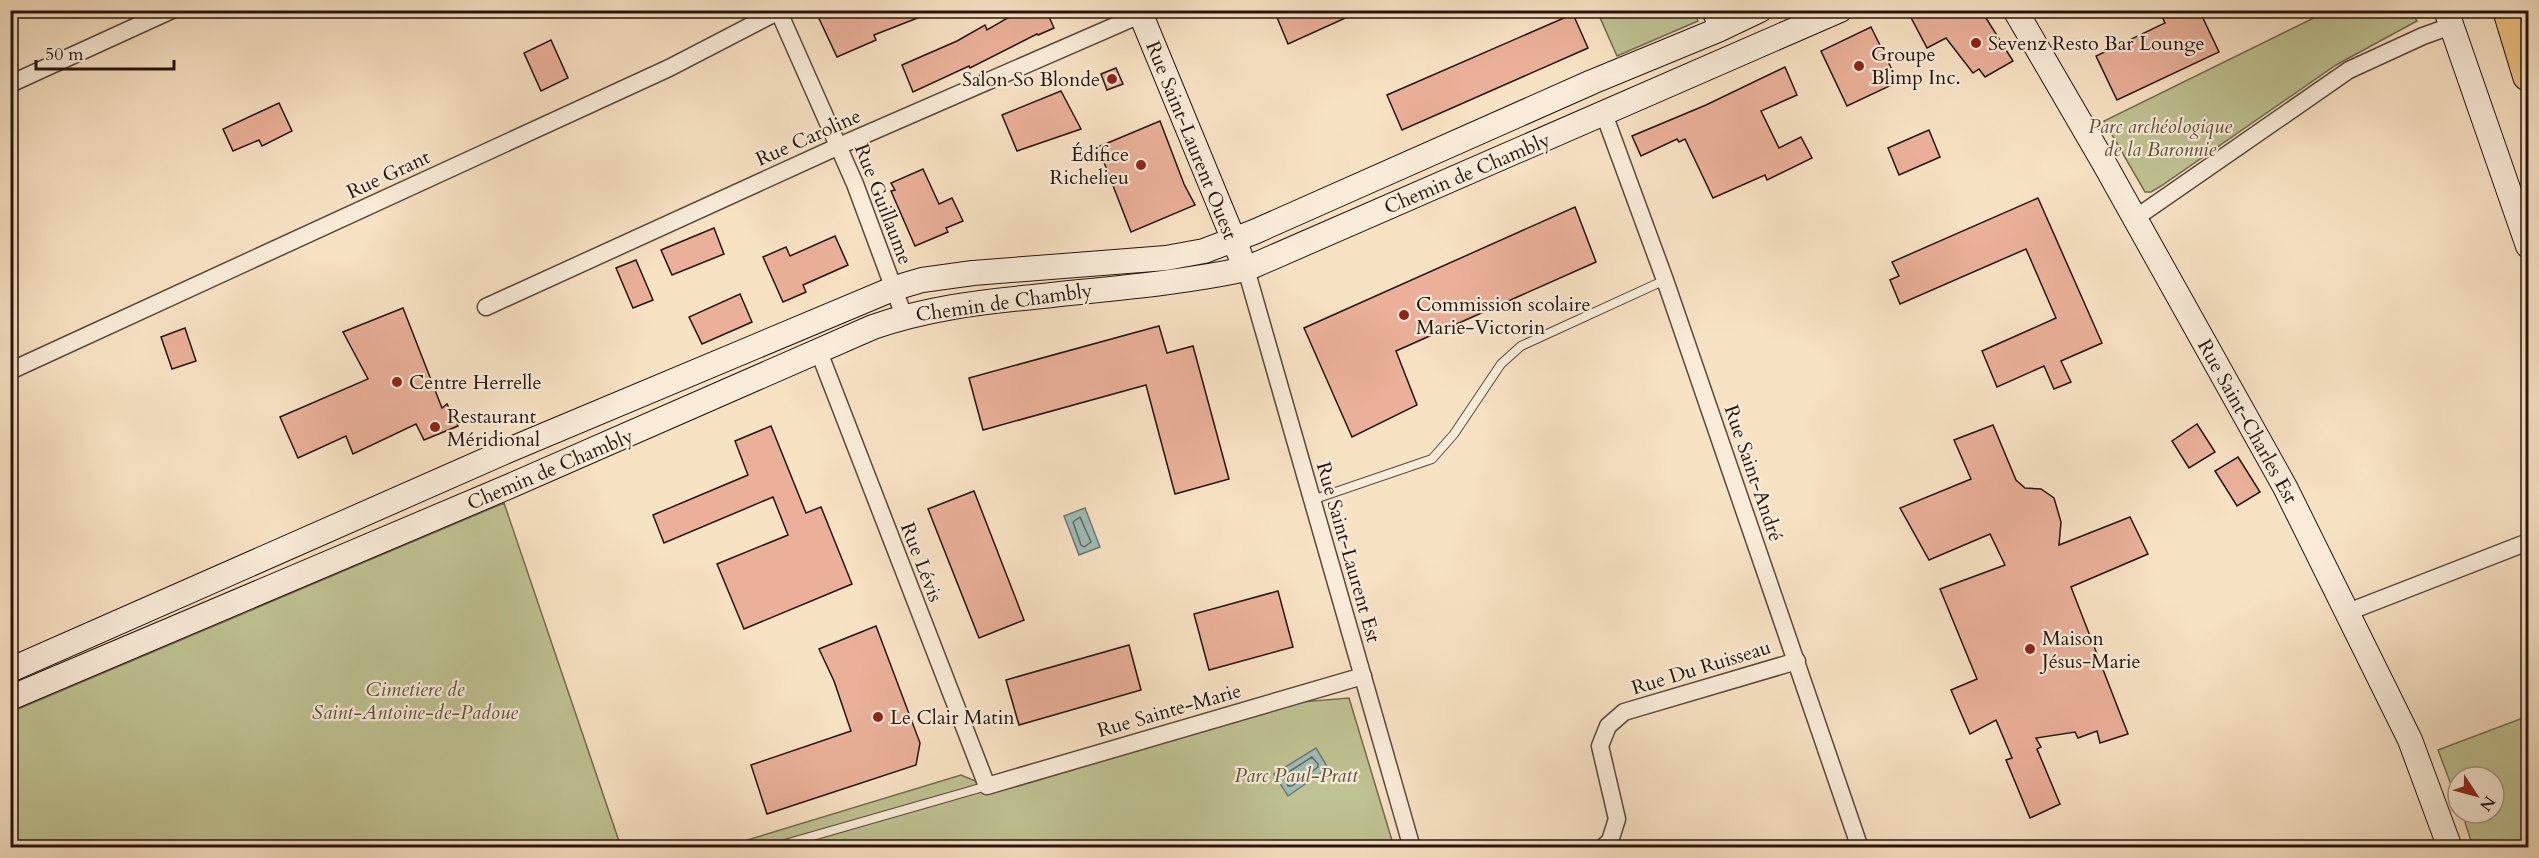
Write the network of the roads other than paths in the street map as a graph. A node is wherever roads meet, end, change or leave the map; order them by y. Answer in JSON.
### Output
{"nodes":[{"id":1,"x":172,"y":10,"type":"edge"},
{"id":2,"x":1760,"y":10,"type":"edge"},
{"id":3,"x":1840,"y":10,"type":"edge"},
{"id":4,"x":2015,"y":10,"type":"edge"},
{"id":5,"x":2508,"y":10,"type":"edge"},
{"id":6,"x":779,"y":11,"type":"edge"},
{"id":7,"x":1143,"y":12,"type":"edge"},
{"id":8,"x":2448,"y":18,"type":"edge"},
{"id":9,"x":1714,"y":20,"type":"edge"},
{"id":10,"x":2529,"y":76,"type":"edge"},
{"id":11,"x":10,"y":84,"type":"edge"},
{"id":12,"x":1604,"y":114,"type":"junction"},
{"id":13,"x":839,"y":146,"type":"junction"},
{"id":14,"x":2134,"y":219,"type":"junction"},
{"id":15,"x":1234,"y":240,"type":"junction"},
{"id":16,"x":2529,"y":246,"type":"edge"},
{"id":17,"x":1246,"y":269,"type":"junction"},
{"id":18,"x":1665,"y":280,"type":"junction"},
{"id":19,"x":895,"y":288,"type":"junction"},
{"id":20,"x":486,"y":307,"type":"dead end"},
{"id":21,"x":904,"y":316,"type":"junction"},
{"id":22,"x":819,"y":352,"type":"junction"},
{"id":23,"x":10,"y":371,"type":"edge"},
{"id":24,"x":1312,"y":500,"type":"junction"},
{"id":25,"x":2529,"y":542,"type":"edge"},
{"id":26,"x":279,"y":549,"type":"junction"},
{"id":27,"x":291,"y":579,"type":"junction"},
{"id":28,"x":2348,"y":612,"type":"junction"},
{"id":29,"x":1797,"y":661,"type":"junction"},
{"id":30,"x":10,"y":670,"type":"edge"},
{"id":31,"x":1363,"y":676,"type":"junction"},
{"id":32,"x":10,"y":698,"type":"edge"},
{"id":33,"x":987,"y":786,"type":"junction"},
{"id":34,"x":778,"y":846,"type":"dead end"},
{"id":35,"x":1412,"y":848,"type":"edge"},
{"id":36,"x":1602,"y":848,"type":"edge"},
{"id":37,"x":1860,"y":848,"type":"edge"},
{"id":38,"x":2450,"y":848,"type":"edge"}],
"edges":[{"from":1,"to":11,"type":"street"},
{"from":2,"to":9,"type":"main road","name":"Chemin de Chambly"},
{"from":3,"to":12,"type":"main road","name":"Chemin de Chambly"},
{"from":4,"to":14,"type":"main road","name":"Rue Saint-Charles Est"},
{"from":5,"to":10,"type":"highway"},
{"from":6,"to":13,"type":"street","name":"Rue Guillaume"},
{"from":6,"to":23,"type":"street","name":"Rue Grant"},
{"from":7,"to":13,"type":"street","name":"Rue Caroline"},
{"from":7,"to":15,"type":"main road","name":"Rue Saint-Laurent Ouest"},
{"from":8,"to":14,"type":"street"},
{"from":8,"to":16,"type":"main road"},
{"from":9,"to":15,"type":"main road","name":"Chemin de Chambly"},
{"from":12,"to":17,"type":"main road","name":"Chemin de Chambly"},
{"from":12,"to":18,"type":"street","name":"Rue Saint-André"},
{"from":13,"to":19,"type":"street","name":"Rue Guillaume"},
{"from":13,"to":20,"type":"street","name":"Rue Caroline"},
{"from":14,"to":28,"type":"main road","name":"Rue Saint-Charles Est"},
{"from":15,"to":17,"type":"main road","name":"Rue Saint-Laurent Ouest"},
{"from":15,"to":19,"type":"main road","name":"Chemin de Chambly"},
{"from":17,"to":21,"type":"main road","name":"Chemin de Chambly"},
{"from":17,"to":24,"type":"street","name":"Rue Saint-Laurent Est"},
{"from":18,"to":24,"type":"lane"},
{"from":18,"to":29,"type":"street","name":"Rue Saint-André"},
{"from":19,"to":21,"type":"street","name":"Rue Guillaume"},
{"from":19,"to":26,"type":"main road","name":"Chemin de Chambly"},
{"from":21,"to":22,"type":"main road","name":"Chemin de Chambly"},
{"from":22,"to":27,"type":"main road","name":"Chemin de Chambly"},
{"from":22,"to":33,"type":"street","name":"Rue Lévis"},
{"from":24,"to":31,"type":"street","name":"Rue Saint-Laurent Est"},
{"from":25,"to":28,"type":"street"},
{"from":26,"to":27,"type":"main road"},
{"from":26,"to":30,"type":"main road","name":"Chemin de Chambly"},
{"from":27,"to":32,"type":"main road","name":"Chemin de Chambly"},
{"from":28,"to":38,"type":"main road","name":"Rue Saint-Charles Est"},
{"from":29,"to":36,"type":"street","name":"Rue Du Ruisseau"},
{"from":29,"to":37,"type":"street","name":"Rue Saint-André"},
{"from":31,"to":33,"type":"street","name":"Rue Sainte-Marie"},
{"from":31,"to":35,"type":"street","name":"Rue Saint-Laurent Est"},
{"from":33,"to":34,"type":"lane"}]}
